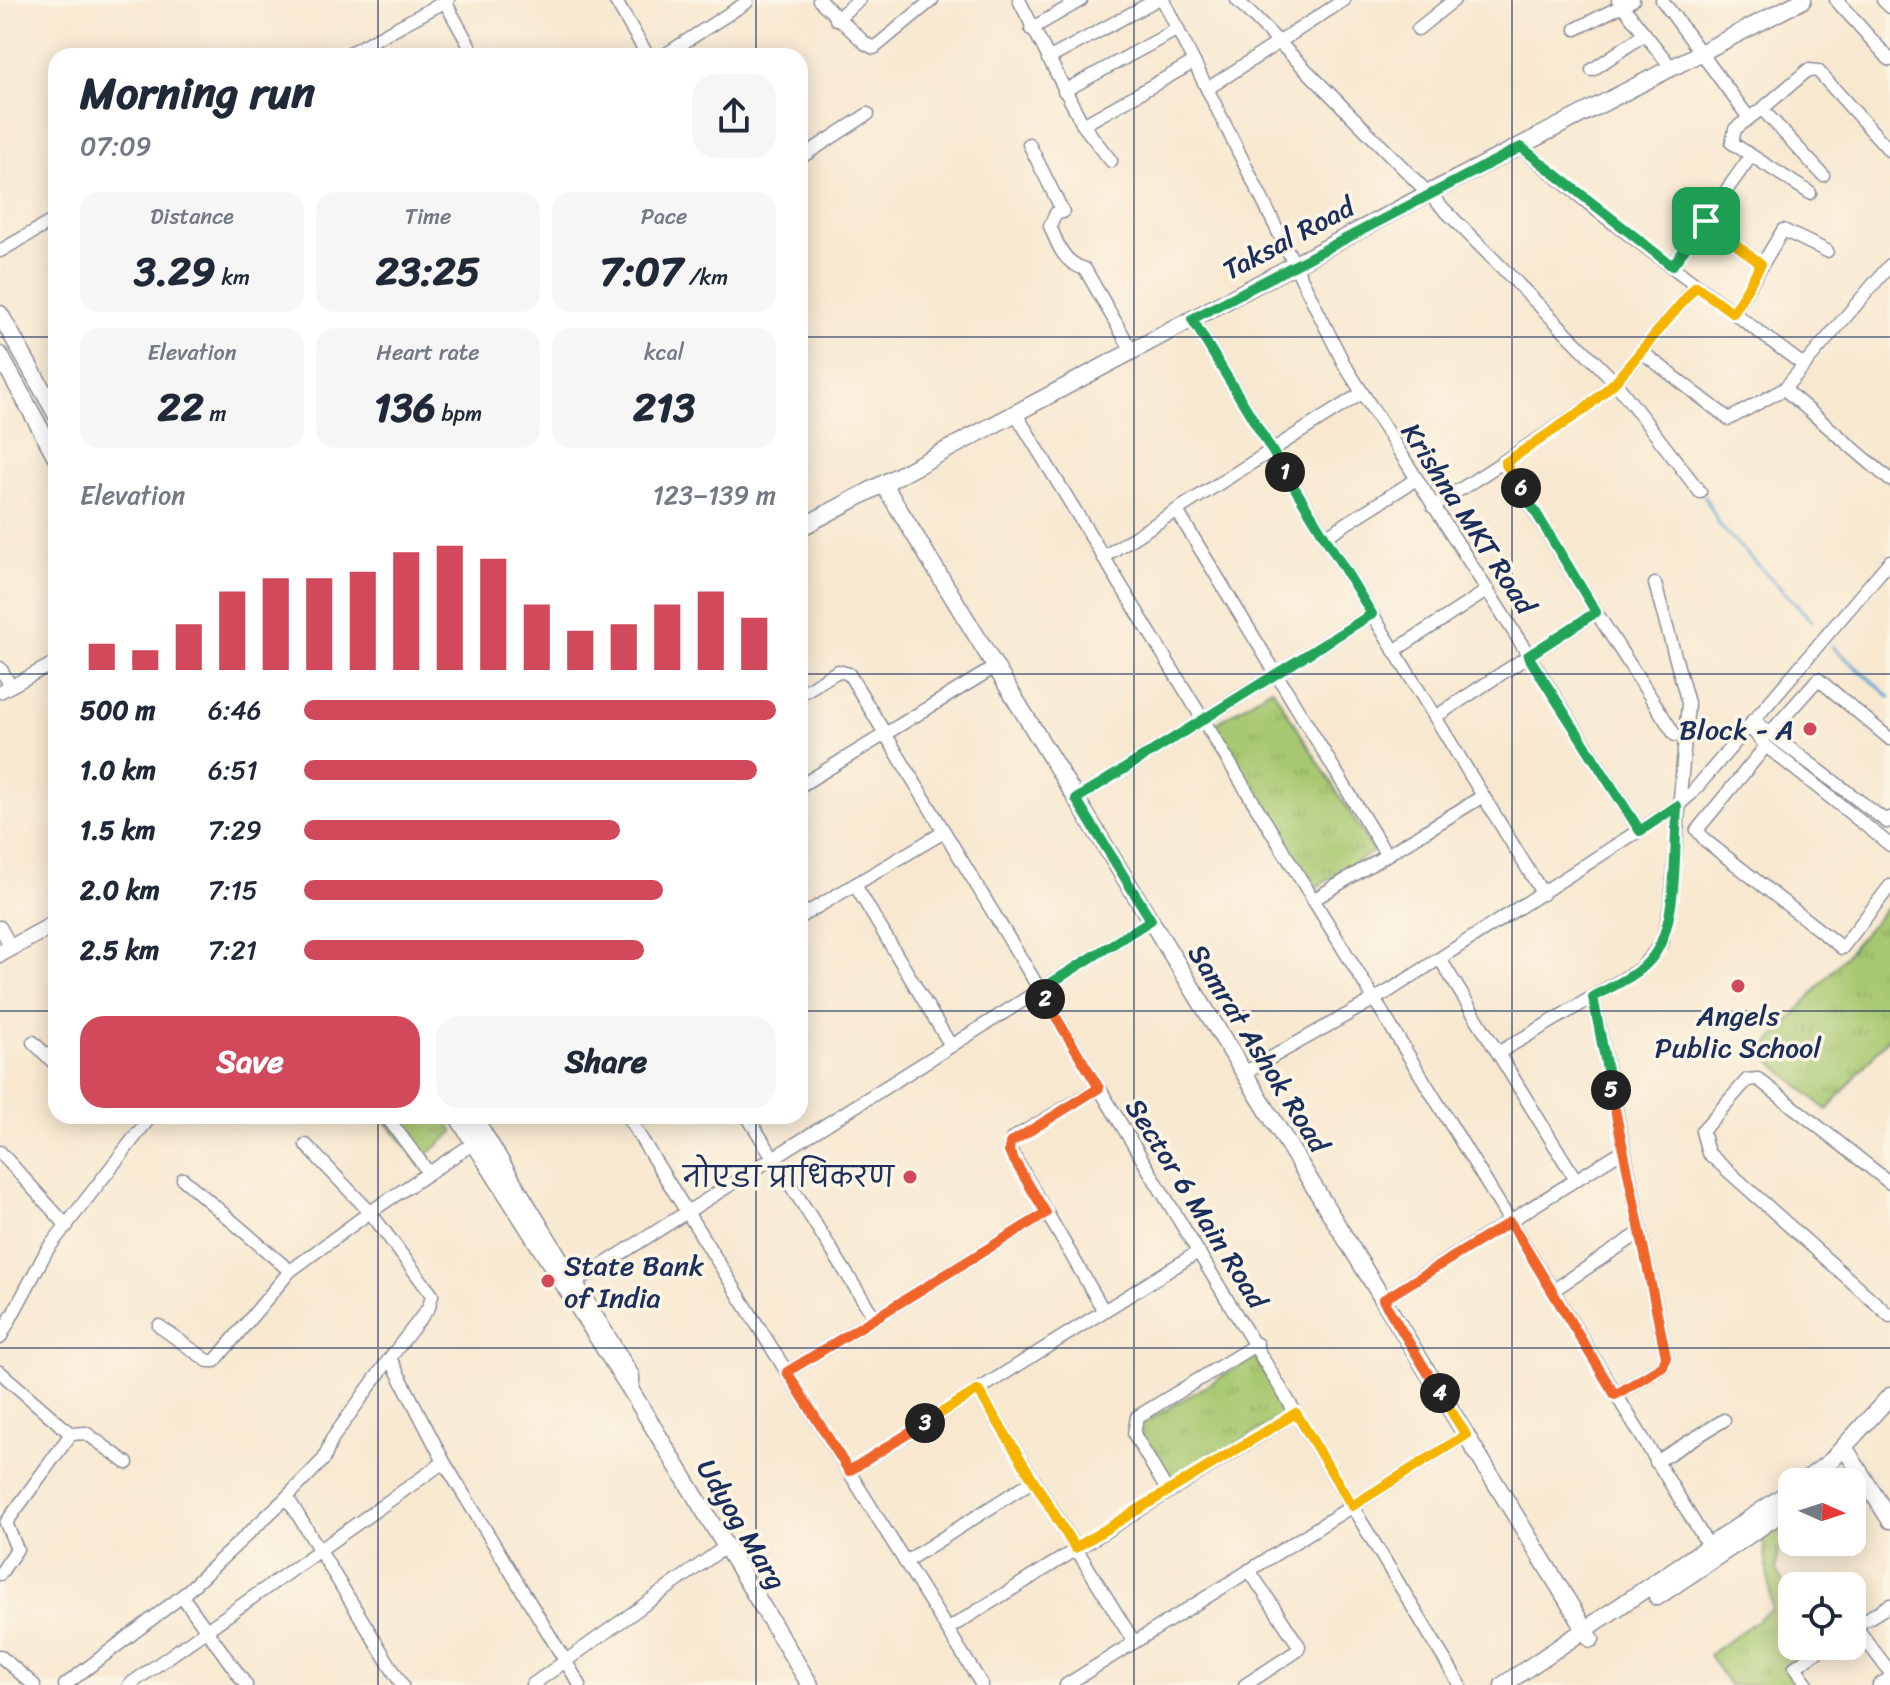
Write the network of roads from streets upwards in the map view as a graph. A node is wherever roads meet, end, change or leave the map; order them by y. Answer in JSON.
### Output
{"nodes":[{"id":1,"x":615,"y":0,"type":"edge"},
{"id":2,"x":819,"y":0,"type":"edge"},
{"id":3,"x":859,"y":0,"type":"edge"},
{"id":4,"x":932,"y":0,"type":"edge"},
{"id":5,"x":1019,"y":0,"type":"edge"},
{"id":6,"x":1081,"y":0,"type":"edge"},
{"id":7,"x":1156,"y":0,"type":"edge"},
{"id":8,"x":1163,"y":0,"type":"edge"},
{"id":9,"x":1237,"y":0,"type":"edge"},
{"id":10,"x":1344,"y":0,"type":"edge"},
{"id":11,"x":1454,"y":0,"type":"edge"},
{"id":12,"x":1662,"y":0,"type":"edge"},
{"id":13,"x":1836,"y":0,"type":"edge"},
{"id":14,"x":1883,"y":0,"type":"edge"},
{"id":15,"x":446,"y":1,"type":"edge"},
{"id":16,"x":1799,"y":1,"type":"edge"},
{"id":17,"x":747,"y":2,"type":"dead end"},
{"id":18,"x":1625,"y":2,"type":"edge"},
{"id":19,"x":1890,"y":7,"type":"edge"},
{"id":20,"x":836,"y":19,"type":"junction"},
{"id":21,"x":1031,"y":29,"type":"junction"},
{"id":22,"x":1178,"y":29,"type":"junction"},
{"id":23,"x":1418,"y":29,"type":"dead end"},
{"id":24,"x":1576,"y":29,"type":"dead end"},
{"id":25,"x":1645,"y":34,"type":"junction"},
{"id":26,"x":1281,"y":43,"type":"junction"},
{"id":27,"x":359,"y":48,"type":"edge"},
{"id":28,"x":471,"y":48,"type":"edge"},
{"id":29,"x":643,"y":48,"type":"edge"},
{"id":30,"x":675,"y":48,"type":"edge"},
{"id":31,"x":1699,"y":53,"type":"junction"},
{"id":32,"x":1048,"y":59,"type":"junction"},
{"id":33,"x":1890,"y":60,"type":"edge"},
{"id":34,"x":1194,"y":62,"type":"junction"},
{"id":35,"x":1671,"y":67,"type":"junction"},
{"id":36,"x":1592,"y":70,"type":"dead end"},
{"id":37,"x":1207,"y":89,"type":"junction"},
{"id":38,"x":1064,"y":91,"type":"junction"},
{"id":39,"x":1762,"y":109,"type":"junction"},
{"id":40,"x":868,"y":114,"type":"dead end"},
{"id":41,"x":1749,"y":118,"type":"junction"},
{"id":42,"x":1083,"y":125,"type":"junction"},
{"id":43,"x":1029,"y":144,"type":"dead end"},
{"id":44,"x":1521,"y":147,"type":"junction"},
{"id":45,"x":1890,"y":151,"type":"edge"},
{"id":46,"x":808,"y":153,"type":"edge"},
{"id":47,"x":1751,"y":156,"type":"junction"},
{"id":48,"x":1111,"y":161,"type":"dead end"},
{"id":49,"x":1823,"y":175,"type":"dead end"},
{"id":50,"x":1810,"y":193,"type":"dead end"},
{"id":51,"x":1427,"y":194,"type":"junction"},
{"id":52,"x":1706,"y":221,"type":"junction"},
{"id":53,"x":48,"y":224,"type":"edge"},
{"id":54,"x":0,"y":251,"type":"edge"},
{"id":55,"x":1827,"y":251,"type":"dead end"},
{"id":56,"x":1761,"y":264,"type":"junction"},
{"id":57,"x":1294,"y":265,"type":"junction"},
{"id":58,"x":1890,"y":265,"type":"edge"},
{"id":59,"x":1672,"y":266,"type":"junction"},
{"id":60,"x":1696,"y":286,"type":"junction"},
{"id":61,"x":1733,"y":313,"type":"junction"},
{"id":62,"x":0,"y":314,"type":"edge"},
{"id":63,"x":1192,"y":319,"type":"junction"},
{"id":64,"x":1132,"y":351,"type":"junction"},
{"id":65,"x":1642,"y":352,"type":"junction"},
{"id":66,"x":0,"y":355,"type":"edge"},
{"id":67,"x":1802,"y":364,"type":"junction"},
{"id":68,"x":1615,"y":382,"type":"junction"},
{"id":69,"x":1784,"y":389,"type":"junction"},
{"id":70,"x":1362,"y":393,"type":"junction"},
{"id":71,"x":48,"y":400,"type":"edge"},
{"id":72,"x":1016,"y":414,"type":"junction"},
{"id":73,"x":48,"y":442,"type":"edge"},
{"id":74,"x":1273,"y":452,"type":"junction"},
{"id":75,"x":1505,"y":463,"type":"junction"},
{"id":76,"x":1415,"y":480,"type":"junction"},
{"id":77,"x":1890,"y":480,"type":"edge"},
{"id":78,"x":884,"y":485,"type":"junction"},
{"id":79,"x":1700,"y":492,"type":"dead end"},
{"id":80,"x":1433,"y":507,"type":"junction"},
{"id":81,"x":1177,"y":511,"type":"junction"},
{"id":82,"x":808,"y":524,"type":"edge"},
{"id":83,"x":1325,"y":537,"type":"junction"},
{"id":84,"x":1103,"y":557,"type":"junction"},
{"id":85,"x":1890,"y":561,"type":"edge"},
{"id":86,"x":1655,"y":584,"type":"dead end"},
{"id":87,"x":1488,"y":590,"type":"junction"},
{"id":88,"x":1596,"y":612,"type":"junction"},
{"id":89,"x":1372,"y":614,"type":"junction"},
{"id":90,"x":1394,"y":651,"type":"junction"},
{"id":91,"x":1528,"y":656,"type":"junction"},
{"id":92,"x":48,"y":666,"type":"edge"},
{"id":93,"x":995,"y":667,"type":"junction"},
{"id":94,"x":0,"y":668,"type":"edge"},
{"id":95,"x":1276,"y":673,"type":"junction"},
{"id":96,"x":5,"y":689,"type":"edge"},
{"id":97,"x":808,"y":689,"type":"edge"},
{"id":98,"x":1435,"y":717,"type":"junction"},
{"id":99,"x":1203,"y":720,"type":"junction"},
{"id":100,"x":1751,"y":723,"type":"junction"},
{"id":101,"x":885,"y":734,"type":"junction"},
{"id":102,"x":1675,"y":735,"type":"dead end"},
{"id":103,"x":1768,"y":739,"type":"junction"},
{"id":104,"x":1890,"y":739,"type":"edge"},
{"id":105,"x":808,"y":781,"type":"edge"},
{"id":106,"x":1483,"y":796,"type":"junction"},
{"id":107,"x":1076,"y":799,"type":"junction"},
{"id":108,"x":1677,"y":806,"type":"junction"},
{"id":109,"x":1890,"y":818,"type":"edge"},
{"id":110,"x":1640,"y":831,"type":"junction"},
{"id":111,"x":944,"y":832,"type":"junction"},
{"id":112,"x":1890,"y":845,"type":"edge"},
{"id":113,"x":1386,"y":854,"type":"junction"},
{"id":114,"x":855,"y":885,"type":"junction"},
{"id":115,"x":1890,"y":886,"type":"edge"},
{"id":116,"x":1543,"y":894,"type":"junction"},
{"id":117,"x":1313,"y":900,"type":"junction"},
{"id":118,"x":808,"y":912,"type":"edge"},
{"id":119,"x":1151,"y":920,"type":"junction"},
{"id":120,"x":0,"y":927,"type":"edge"},
{"id":121,"x":48,"y":927,"type":"edge"},
{"id":122,"x":6,"y":950,"type":"edge"},
{"id":123,"x":1440,"y":959,"type":"junction"},
{"id":124,"x":1040,"y":990,"type":"junction"},
{"id":125,"x":1593,"y":997,"type":"junction"},
{"id":126,"x":1374,"y":1000,"type":"junction"},
{"id":127,"x":33,"y":1042,"type":"dead end"},
{"id":128,"x":951,"y":1046,"type":"junction"},
{"id":129,"x":1498,"y":1053,"type":"junction"},
{"id":130,"x":48,"y":1057,"type":"edge"},
{"id":131,"x":1244,"y":1073,"type":"junction"},
{"id":132,"x":1099,"y":1088,"type":"junction"},
{"id":133,"x":145,"y":1124,"type":"edge"},
{"id":134,"x":392,"y":1124,"type":"edge"},
{"id":135,"x":462,"y":1124,"type":"edge"},
{"id":136,"x":478,"y":1124,"type":"edge"},
{"id":137,"x":632,"y":1124,"type":"edge"},
{"id":138,"x":752,"y":1124,"type":"edge"},
{"id":139,"x":474,"y":1143,"type":"junction"},
{"id":140,"x":306,"y":1145,"type":"dead end"},
{"id":141,"x":1622,"y":1151,"type":"junction"},
{"id":142,"x":0,"y":1152,"type":"edge"},
{"id":143,"x":773,"y":1158,"type":"junction"},
{"id":144,"x":429,"y":1173,"type":"junction"},
{"id":145,"x":183,"y":1179,"type":"dead end"},
{"id":146,"x":1576,"y":1180,"type":"junction"},
{"id":147,"x":1890,"y":1183,"type":"edge"},
{"id":148,"x":370,"y":1212,"type":"junction"},
{"id":149,"x":687,"y":1212,"type":"junction"},
{"id":150,"x":1046,"y":1213,"type":"junction"},
{"id":151,"x":1510,"y":1222,"type":"junction"},
{"id":152,"x":67,"y":1226,"type":"junction"},
{"id":153,"x":1638,"y":1234,"type":"junction"},
{"id":154,"x":1198,"y":1252,"type":"junction"},
{"id":155,"x":290,"y":1271,"type":"junction"},
{"id":156,"x":571,"y":1286,"type":"junction"},
{"id":157,"x":1552,"y":1291,"type":"junction"},
{"id":158,"x":1383,"y":1300,"type":"junction"},
{"id":159,"x":1104,"y":1311,"type":"junction"},
{"id":160,"x":1890,"y":1316,"type":"edge"},
{"id":161,"x":874,"y":1317,"type":"junction"},
{"id":162,"x":159,"y":1326,"type":"dead end"},
{"id":163,"x":0,"y":1338,"type":"edge"},
{"id":164,"x":1257,"y":1344,"type":"junction"},
{"id":165,"x":390,"y":1358,"type":"junction"},
{"id":166,"x":0,"y":1372,"type":"edge"},
{"id":167,"x":787,"y":1372,"type":"junction"},
{"id":168,"x":978,"y":1390,"type":"junction"},
{"id":169,"x":1615,"y":1395,"type":"junction"},
{"id":170,"x":1890,"y":1396,"type":"edge"},
{"id":171,"x":1890,"y":1411,"type":"edge"},
{"id":172,"x":1296,"y":1413,"type":"junction"},
{"id":173,"x":1724,"y":1420,"type":"dead end"},
{"id":174,"x":71,"y":1434,"type":"junction"},
{"id":175,"x":1466,"y":1435,"type":"junction"},
{"id":176,"x":1847,"y":1451,"type":"junction"},
{"id":177,"x":444,"y":1462,"type":"junction"},
{"id":178,"x":1656,"y":1462,"type":"junction"},
{"id":179,"x":127,"y":1463,"type":"dead end"},
{"id":180,"x":1823,"y":1468,"type":"edge"},
{"id":181,"x":1833,"y":1468,"type":"edge"},
{"id":182,"x":849,"y":1471,"type":"junction"},
{"id":183,"x":1034,"y":1480,"type":"junction"},
{"id":184,"x":1168,"y":1492,"type":"junction"},
{"id":185,"x":287,"y":1497,"type":"junction"},
{"id":186,"x":1778,"y":1501,"type":"edge"},
{"id":187,"x":1352,"y":1506,"type":"junction"},
{"id":188,"x":1778,"y":1515,"type":"edge"},
{"id":189,"x":1890,"y":1520,"type":"edge"},
{"id":190,"x":725,"y":1547,"type":"junction"},
{"id":191,"x":1075,"y":1548,"type":"junction"},
{"id":192,"x":319,"y":1551,"type":"junction"},
{"id":193,"x":1713,"y":1554,"type":"junction"},
{"id":194,"x":905,"y":1562,"type":"junction"},
{"id":195,"x":1249,"y":1570,"type":"junction"},
{"id":196,"x":0,"y":1574,"type":"edge"},
{"id":197,"x":182,"y":1596,"type":"junction"},
{"id":198,"x":1890,"y":1605,"type":"edge"},
{"id":199,"x":1866,"y":1620,"type":"edge"},
{"id":200,"x":948,"y":1629,"type":"junction"},
{"id":201,"x":208,"y":1632,"type":"junction"},
{"id":202,"x":1589,"y":1635,"type":"junction"},
{"id":203,"x":1134,"y":1642,"type":"junction"},
{"id":204,"x":1866,"y":1643,"type":"edge"},
{"id":205,"x":0,"y":1656,"type":"edge"},
{"id":206,"x":565,"y":1660,"type":"junction"},
{"id":207,"x":1805,"y":1660,"type":"edge"},
{"id":208,"x":1890,"y":1675,"type":"edge"},
{"id":209,"x":86,"y":1680,"type":"edge"},
{"id":210,"x":34,"y":1685,"type":"edge"},
{"id":211,"x":65,"y":1685,"type":"edge"},
{"id":212,"x":129,"y":1685,"type":"edge"},
{"id":213,"x":246,"y":1685,"type":"edge"},
{"id":214,"x":402,"y":1685,"type":"edge"},
{"id":215,"x":532,"y":1685,"type":"edge"},
{"id":216,"x":580,"y":1685,"type":"edge"},
{"id":217,"x":810,"y":1685,"type":"edge"},
{"id":218,"x":982,"y":1685,"type":"edge"},
{"id":219,"x":1066,"y":1685,"type":"edge"},
{"id":220,"x":1245,"y":1685,"type":"edge"},
{"id":221,"x":1460,"y":1685,"type":"edge"},
{"id":222,"x":1503,"y":1685,"type":"edge"},
{"id":223,"x":1519,"y":1685,"type":"edge"},
{"id":224,"x":1808,"y":1685,"type":"edge"},
{"id":225,"x":1879,"y":1685,"type":"edge"}],
"edges":[{"from":1,"to":29,"type":"street"},
{"from":2,"to":20,"type":"street"},
{"from":3,"to":20,"type":"street"},
{"from":4,"to":20,"type":"street"},
{"from":5,"to":21,"type":"street"},
{"from":6,"to":21,"type":"street"},
{"from":7,"to":32,"type":"street"},
{"from":8,"to":22,"type":"street","name":"Krishna MKT Road"},
{"from":9,"to":26,"type":"street"},
{"from":10,"to":26,"type":"street"},
{"from":11,"to":23,"type":"street"},
{"from":12,"to":31,"type":"street"},
{"from":13,"to":33,"type":"street"},
{"from":14,"to":19,"type":"street"},
{"from":15,"to":27,"type":"street"},
{"from":15,"to":28,"type":"street"},
{"from":16,"to":31,"type":"street","name":"Taksal Road"},
{"from":17,"to":30,"type":"street"},
{"from":18,"to":24,"type":"street"},
{"from":18,"to":25,"type":"street"},
{"from":21,"to":32,"type":"street"},
{"from":22,"to":34,"type":"street","name":"Krishna MKT Road"},
{"from":22,"to":38,"type":"street"},
{"from":25,"to":35,"type":"street"},
{"from":25,"to":36,"type":"street"},
{"from":26,"to":37,"type":"street"},
{"from":26,"to":51,"type":"street"},
{"from":31,"to":35,"type":"street","name":"Taksal Road"},
{"from":31,"to":41,"type":"street"},
{"from":32,"to":38,"type":"street"},
{"from":34,"to":37,"type":"street","name":"Krishna MKT Road"},
{"from":34,"to":42,"type":"street"},
{"from":35,"to":44,"type":"street","name":"Taksal Road"},
{"from":37,"to":57,"type":"street","name":"Krishna MKT Road"},
{"from":38,"to":42,"type":"street"},
{"from":39,"to":41,"type":"street"},
{"from":39,"to":45,"type":"street"},
{"from":39,"to":49,"type":"street"},
{"from":40,"to":46,"type":"street"},
{"from":41,"to":47,"type":"street"},
{"from":42,"to":48,"type":"street"},
{"from":43,"to":64,"type":"street"},
{"from":44,"to":51,"type":"street","name":"Taksal Road"},
{"from":44,"to":59,"type":"street"},
{"from":47,"to":50,"type":"street"},
{"from":47,"to":52,"type":"street"},
{"from":51,"to":57,"type":"street","name":"Taksal Road"},
{"from":51,"to":68,"type":"street"},
{"from":52,"to":56,"type":"street"},
{"from":52,"to":59,"type":"street"},
{"from":53,"to":54,"type":"street"},
{"from":55,"to":56,"type":"street"},
{"from":56,"to":61,"type":"street"},
{"from":57,"to":63,"type":"street","name":"Taksal Road"},
{"from":57,"to":70,"type":"street","name":"Krishna MKT Road"},
{"from":58,"to":67,"type":"street"},
{"from":59,"to":60,"type":"street"},
{"from":60,"to":61,"type":"street"},
{"from":60,"to":65,"type":"street"},
{"from":61,"to":67,"type":"street"},
{"from":62,"to":71,"type":"street"},
{"from":63,"to":64,"type":"street","name":"Taksal Road"},
{"from":63,"to":74,"type":"street"},
{"from":64,"to":72,"type":"street","name":"Taksal Road"},
{"from":65,"to":68,"type":"street"},
{"from":65,"to":69,"type":"street"},
{"from":66,"to":73,"type":"street"},
{"from":67,"to":69,"type":"street"},
{"from":68,"to":75,"type":"street"},
{"from":68,"to":79,"type":"street"},
{"from":69,"to":77,"type":"street"},
{"from":70,"to":74,"type":"street"},
{"from":70,"to":76,"type":"street","name":"Krishna MKT Road"},
{"from":72,"to":78,"type":"street","name":"Taksal Road"},
{"from":72,"to":84,"type":"street"},
{"from":74,"to":81,"type":"street"},
{"from":74,"to":83,"type":"street"},
{"from":75,"to":80,"type":"street"},
{"from":75,"to":88,"type":"street"},
{"from":76,"to":80,"type":"street","name":"Krishna MKT Road"},
{"from":76,"to":83,"type":"street"},
{"from":78,"to":82,"type":"street","name":"Taksal Road"},
{"from":78,"to":93,"type":"street","name":"Samrat Ashok Road"},
{"from":80,"to":87,"type":"street","name":"Krishna MKT Road"},
{"from":81,"to":84,"type":"street"},
{"from":81,"to":95,"type":"street"},
{"from":83,"to":89,"type":"street"},
{"from":84,"to":99,"type":"street"},
{"from":85,"to":100,"type":"street"},
{"from":86,"to":108,"type":"street"},
{"from":87,"to":90,"type":"street"},
{"from":87,"to":91,"type":"street","name":"Krishna MKT Road"},
{"from":88,"to":91,"type":"street"},
{"from":88,"to":102,"type":"street"},
{"from":89,"to":90,"type":"street"},
{"from":89,"to":95,"type":"street"},
{"from":90,"to":98,"type":"street"},
{"from":91,"to":98,"type":"street"},
{"from":91,"to":110,"type":"street","name":"Krishna MKT Road"},
{"from":92,"to":96,"type":"street"},
{"from":93,"to":101,"type":"street"},
{"from":93,"to":107,"type":"street","name":"Samrat Ashok Road"},
{"from":94,"to":96,"type":"street"},
{"from":95,"to":99,"type":"street"},
{"from":95,"to":113,"type":"street"},
{"from":97,"to":101,"type":"street","name":"Sector 6 Main Road"},
{"from":98,"to":106,"type":"street"},
{"from":99,"to":107,"type":"street"},
{"from":99,"to":117,"type":"street"},
{"from":100,"to":103,"type":"street"},
{"from":100,"to":108,"type":"street"},
{"from":101,"to":105,"type":"street"},
{"from":101,"to":111,"type":"street","name":"Sector 6 Main Road"},
{"from":103,"to":104,"type":"street"},
{"from":103,"to":109,"type":"street"},
{"from":103,"to":112,"type":"street"},
{"from":103,"to":115,"type":"street"},
{"from":106,"to":113,"type":"street"},
{"from":106,"to":116,"type":"street"},
{"from":107,"to":119,"type":"street","name":"Samrat Ashok Road"},
{"from":108,"to":110,"type":"street"},
{"from":108,"to":125,"type":"street"},
{"from":110,"to":116,"type":"street"},
{"from":111,"to":114,"type":"street"},
{"from":111,"to":124,"type":"street","name":"Sector 6 Main Road"},
{"from":113,"to":117,"type":"street"},
{"from":114,"to":118,"type":"street"},
{"from":114,"to":128,"type":"street"},
{"from":116,"to":123,"type":"street"},
{"from":117,"to":126,"type":"street"},
{"from":119,"to":124,"type":"street"},
{"from":119,"to":131,"type":"street","name":"Samrat Ashok Road"},
{"from":120,"to":122,"type":"street"},
{"from":121,"to":122,"type":"street"},
{"from":123,"to":126,"type":"street"},
{"from":123,"to":129,"type":"street"},
{"from":124,"to":128,"type":"street"},
{"from":124,"to":132,"type":"street","name":"Sector 6 Main Road"},
{"from":125,"to":129,"type":"street"},
{"from":125,"to":141,"type":"street"},
{"from":126,"to":131,"type":"street"},
{"from":126,"to":151,"type":"street"},
{"from":127,"to":130,"type":"street"},
{"from":128,"to":143,"type":"street"},
{"from":129,"to":146,"type":"street"},
{"from":131,"to":158,"type":"street","name":"Samrat Ashok Road"},
{"from":132,"to":150,"type":"street"},
{"from":132,"to":154,"type":"street","name":"Sector 6 Main Road"},
{"from":133,"to":152,"type":"street"},
{"from":134,"to":144,"type":"street"},
{"from":135,"to":139,"type":"street","name":"Udyog Marg"},
{"from":136,"to":156,"type":"street","name":"Udyog Marg"},
{"from":137,"to":149,"type":"street"},
{"from":138,"to":143,"type":"street"},
{"from":139,"to":144,"type":"street"},
{"from":139,"to":156,"type":"street","name":"Udyog Marg"},
{"from":140,"to":148,"type":"street"},
{"from":141,"to":146,"type":"street"},
{"from":141,"to":153,"type":"street"},
{"from":142,"to":152,"type":"street"},
{"from":143,"to":149,"type":"street"},
{"from":143,"to":161,"type":"street"},
{"from":144,"to":148,"type":"street"},
{"from":145,"to":155,"type":"street"},
{"from":146,"to":151,"type":"street"},
{"from":147,"to":160,"type":"street"},
{"from":148,"to":155,"type":"street"},
{"from":148,"to":165,"type":"street"},
{"from":149,"to":156,"type":"street"},
{"from":149,"to":167,"type":"street"},
{"from":150,"to":159,"type":"street"},
{"from":150,"to":161,"type":"street"},
{"from":151,"to":157,"type":"street"},
{"from":151,"to":158,"type":"street"},
{"from":152,"to":163,"type":"street"},
{"from":153,"to":157,"type":"street"},
{"from":153,"to":169,"type":"street"},
{"from":154,"to":159,"type":"street"},
{"from":154,"to":164,"type":"street","name":"Sector 6 Main Road"},
{"from":155,"to":162,"type":"street"},
{"from":156,"to":190,"type":"street","name":"Udyog Marg"},
{"from":157,"to":169,"type":"street"},
{"from":158,"to":175,"type":"street","name":"Samrat Ashok Road"},
{"from":159,"to":168,"type":"street"},
{"from":161,"to":167,"type":"street"},
{"from":164,"to":172,"type":"street","name":"Sector 6 Main Road"},
{"from":164,"to":184,"type":"street"},
{"from":165,"to":177,"type":"street"},
{"from":165,"to":185,"type":"street"},
{"from":166,"to":174,"type":"street"},
{"from":167,"to":182,"type":"street"},
{"from":168,"to":182,"type":"street"},
{"from":168,"to":183,"type":"street"},
{"from":169,"to":178,"type":"street"},
{"from":170,"to":176,"type":"street"},
{"from":171,"to":176,"type":"street"},
{"from":172,"to":184,"type":"street"},
{"from":172,"to":187,"type":"street","name":"Sector 6 Main Road"},
{"from":173,"to":178,"type":"street"},
{"from":174,"to":179,"type":"street"},
{"from":174,"to":196,"type":"street"},
{"from":175,"to":187,"type":"street"},
{"from":175,"to":202,"type":"street","name":"Samrat Ashok Road"},
{"from":176,"to":180,"type":"street"},
{"from":176,"to":181,"type":"street"},
{"from":176,"to":189,"type":"street"},
{"from":177,"to":192,"type":"street"},
{"from":177,"to":206,"type":"street"},
{"from":178,"to":193,"type":"street"},
{"from":182,"to":194,"type":"street"},
{"from":183,"to":191,"type":"street"},
{"from":183,"to":194,"type":"street"},
{"from":184,"to":191,"type":"street"},
{"from":185,"to":192,"type":"street"},
{"from":185,"to":197,"type":"street"},
{"from":186,"to":193,"type":"street"},
{"from":187,"to":195,"type":"street"},
{"from":187,"to":221,"type":"street","name":"Sector 6 Main Road"},
{"from":188,"to":193,"type":"street"},
{"from":190,"to":206,"type":"street"},
{"from":190,"to":217,"type":"street","name":"Udyog Marg"},
{"from":191,"to":200,"type":"street"},
{"from":191,"to":203,"type":"street"},
{"from":192,"to":201,"type":"street"},
{"from":192,"to":214,"type":"street"},
{"from":193,"to":202,"type":"street"},
{"from":194,"to":200,"type":"street"},
{"from":195,"to":203,"type":"street"},
{"from":195,"to":220,"type":"street"},
{"from":197,"to":201,"type":"street"},
{"from":197,"to":209,"type":"street"},
{"from":198,"to":199,"type":"street"},
{"from":200,"to":218,"type":"street"},
{"from":201,"to":212,"type":"street"},
{"from":201,"to":213,"type":"street"},
{"from":202,"to":222,"type":"street"},
{"from":202,"to":223,"type":"street"},
{"from":203,"to":219,"type":"street"},
{"from":204,"to":208,"type":"street"},
{"from":205,"to":210,"type":"street"},
{"from":206,"to":215,"type":"street"},
{"from":206,"to":216,"type":"street"},
{"from":207,"to":224,"type":"street"},
{"from":208,"to":225,"type":"street"},
{"from":209,"to":211,"type":"street"}]}
